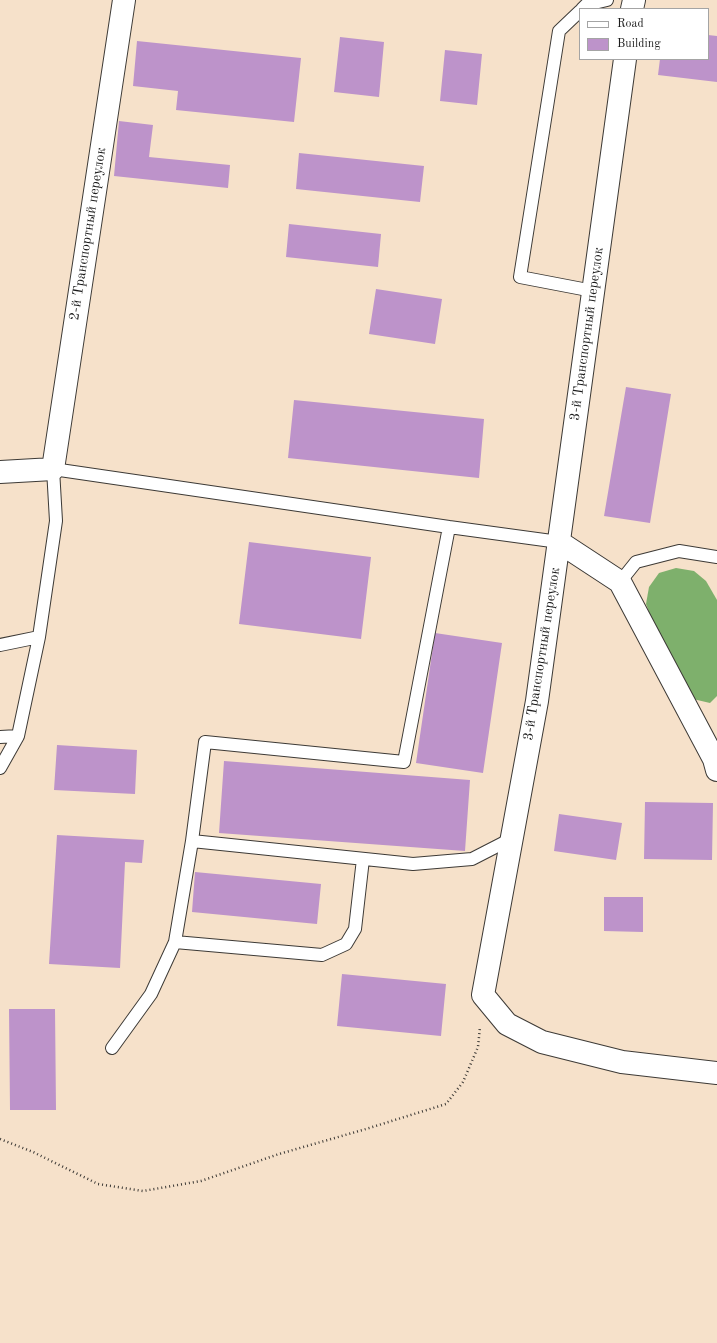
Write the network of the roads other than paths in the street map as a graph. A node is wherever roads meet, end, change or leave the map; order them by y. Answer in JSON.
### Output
{"nodes":[{"id":1,"x":124,"y":0,"type":"edge"},
{"id":2,"x":607,"y":0,"type":"edge"},
{"id":3,"x":583,"y":8,"type":"edge"},
{"id":4,"x":579,"y":12,"type":"edge"},
{"id":5,"x":625,"y":60,"type":"edge"},
{"id":6,"x":593,"y":291,"type":"junction"},
{"id":7,"x":53,"y":469,"type":"junction"},
{"id":8,"x":0,"y":472,"type":"edge"},
{"id":9,"x":449,"y":527,"type":"junction"},
{"id":10,"x":559,"y":542,"type":"junction"},
{"id":11,"x":717,"y":557,"type":"edge"},
{"id":12,"x":620,"y":582,"type":"junction"},
{"id":13,"x":39,"y":637,"type":"junction"},
{"id":14,"x":0,"y":645,"type":"edge"},
{"id":15,"x":18,"y":736,"type":"junction"},
{"id":16,"x":0,"y":737,"type":"edge"},
{"id":17,"x":0,"y":768,"type":"edge"},
{"id":18,"x":717,"y":770,"type":"edge"},
{"id":19,"x":511,"y":839,"type":"junction"},
{"id":20,"x":192,"y":841,"type":"junction"},
{"id":21,"x":363,"y":859,"type":"junction"},
{"id":22,"x":175,"y":942,"type":"junction"},
{"id":23,"x":112,"y":1048,"type":"dead end"},
{"id":24,"x":717,"y":1073,"type":"edge"}],
"edges":[{"from":1,"to":7,"type":"street","name":"2-й Транспортный переулок"},
{"from":2,"to":3,"type":"lane"},
{"from":4,"to":6,"type":"lane"},
{"from":5,"to":6,"type":"street","name":"3-й Транспортный переулок"},
{"from":6,"to":10,"type":"street","name":"3-й Транспортный переулок"},
{"from":7,"to":8,"type":"street"},
{"from":7,"to":9,"type":"lane"},
{"from":7,"to":13,"type":"lane"},
{"from":9,"to":10,"type":"lane"},
{"from":9,"to":20,"type":"lane"},
{"from":10,"to":12,"type":"street"},
{"from":10,"to":19,"type":"street","name":"3-й Транспортный переулок"},
{"from":11,"to":12,"type":"lane"},
{"from":12,"to":18,"type":"street"},
{"from":13,"to":14,"type":"lane"},
{"from":13,"to":15,"type":"lane"},
{"from":15,"to":16,"type":"lane"},
{"from":15,"to":17,"type":"lane"},
{"from":19,"to":21,"type":"lane"},
{"from":19,"to":24,"type":"street","name":"3-й Транспортный переулок"},
{"from":20,"to":21,"type":"lane"},
{"from":20,"to":22,"type":"lane"},
{"from":21,"to":22,"type":"lane"},
{"from":22,"to":23,"type":"lane"}]}
